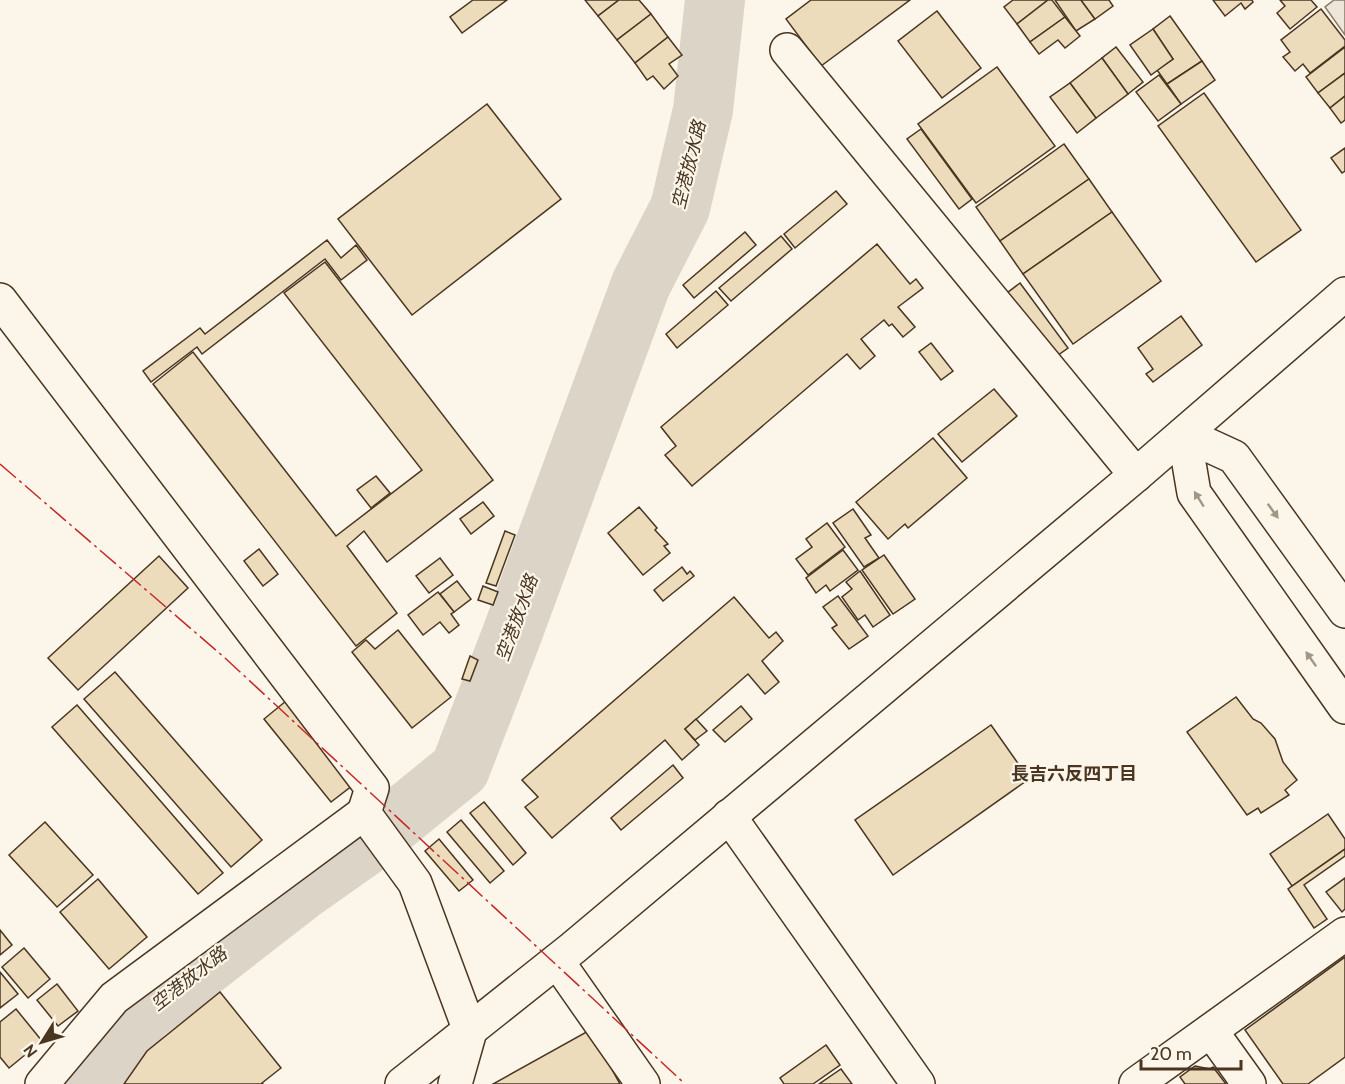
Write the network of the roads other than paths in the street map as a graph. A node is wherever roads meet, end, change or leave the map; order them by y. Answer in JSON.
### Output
{"nodes":[{"id":1,"x":787,"y":50,"type":"dead end"},
{"id":2,"x":1345,"y":294,"type":"edge"},
{"id":3,"x":0,"y":300,"type":"edge"},
{"id":4,"x":1184,"y":434,"type":"junction"},
{"id":5,"x":1136,"y":475,"type":"junction"},
{"id":6,"x":1345,"y":611,"type":"edge"},
{"id":7,"x":1345,"y":707,"type":"edge"},
{"id":8,"x":363,"y":813,"type":"junction"},
{"id":9,"x":729,"y":816,"type":"junction"},
{"id":10,"x":1345,"y":934,"type":"edge"},
{"id":11,"x":557,"y":961,"type":"junction"},
{"id":12,"x":470,"y":1031,"type":"junction"},
{"id":13,"x":1211,"y":1031,"type":"junction"},
{"id":14,"x":42,"y":1084,"type":"edge"},
{"id":15,"x":402,"y":1084,"type":"edge"},
{"id":16,"x":455,"y":1084,"type":"edge"},
{"id":17,"x":643,"y":1084,"type":"edge"},
{"id":18,"x":918,"y":1084,"type":"edge"},
{"id":19,"x":1136,"y":1084,"type":"edge"},
{"id":20,"x":1249,"y":1084,"type":"edge"}],
"edges":[{"from":1,"to":5,"type":"street"},
{"from":2,"to":4,"type":"street"},
{"from":3,"to":8,"type":"street"},
{"from":4,"to":5,"type":"street"},
{"from":4,"to":6,"type":"street","one_way":true},
{"from":7,"to":4,"type":"street","one_way":true},
{"from":5,"to":9,"type":"street"},
{"from":8,"to":12,"type":"street"},
{"from":8,"to":14,"type":"street"},
{"from":9,"to":11,"type":"street"},
{"from":9,"to":18,"type":"street"},
{"from":10,"to":13,"type":"street"},
{"from":11,"to":12,"type":"street"},
{"from":11,"to":17,"type":"street"},
{"from":12,"to":15,"type":"street"},
{"from":12,"to":16,"type":"street"},
{"from":13,"to":19,"type":"street"},
{"from":13,"to":20,"type":"street"}]}
